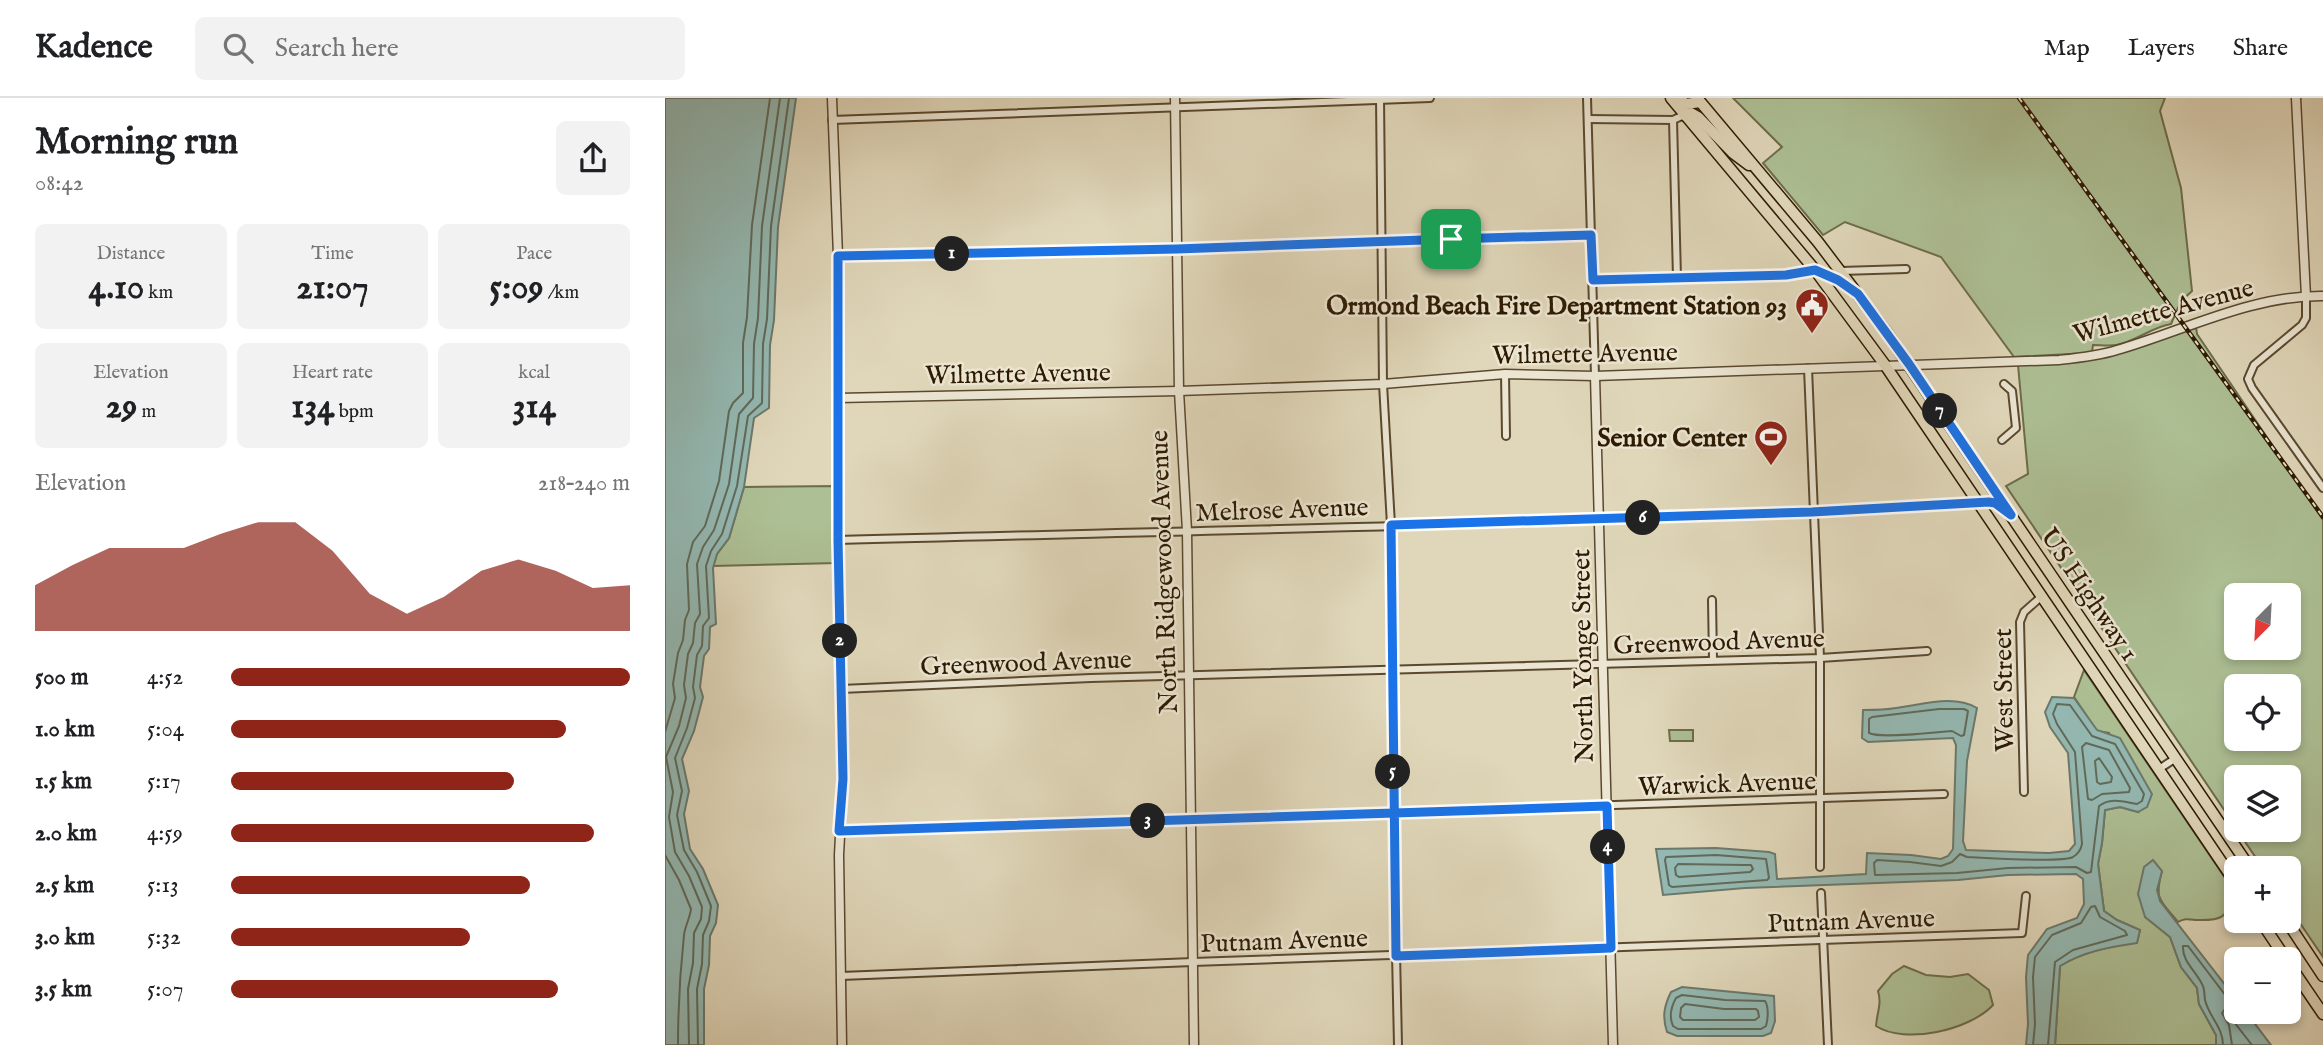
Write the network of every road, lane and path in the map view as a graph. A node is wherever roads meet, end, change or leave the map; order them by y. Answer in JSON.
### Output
{"nodes":[{"id":1,"x":832,"y":98,"type":"edge"},
{"id":2,"x":1430,"y":98,"type":"edge"},
{"id":3,"x":1587,"y":98,"type":"edge"},
{"id":4,"x":1671,"y":98,"type":"edge"},
{"id":5,"x":1678,"y":98,"type":"edge"},
{"id":6,"x":2296,"y":98,"type":"edge"},
{"id":7,"x":1380,"y":99,"type":"edge"},
{"id":8,"x":1698,"y":100,"type":"edge"},
{"id":9,"x":1175,"y":103,"type":"edge"},
{"id":10,"x":1684,"y":115,"type":"junction"},
{"id":11,"x":1588,"y":119,"type":"junction"},
{"id":12,"x":832,"y":120,"type":"junction"},
{"id":13,"x":1673,"y":120,"type":"junction"},
{"id":14,"x":1763,"y":176,"type":"junction"},
{"id":15,"x":1591,"y":235,"type":"junction"},
{"id":16,"x":1381,"y":242,"type":"junction"},
{"id":17,"x":1177,"y":249,"type":"junction"},
{"id":18,"x":1799,"y":251,"type":"junction"},
{"id":19,"x":838,"y":256,"type":"junction"},
{"id":20,"x":1815,"y":270,"type":"junction"},
{"id":21,"x":1906,"y":270,"type":"dead end"},
{"id":22,"x":1841,"y":271,"type":"junction"},
{"id":23,"x":1677,"y":278,"type":"junction"},
{"id":24,"x":1593,"y":280,"type":"junction"},
{"id":25,"x":1858,"y":294,"type":"junction"},
{"id":26,"x":2323,"y":296,"type":"edge"},
{"id":27,"x":2307,"y":297,"type":"junction"},
{"id":28,"x":1909,"y":364,"type":"junction"},
{"id":29,"x":1885,"y":365,"type":"junction"},
{"id":30,"x":1808,"y":368,"type":"junction"},
{"id":31,"x":1505,"y":374,"type":"junction"},
{"id":32,"x":1595,"y":376,"type":"junction"},
{"id":33,"x":1383,"y":384,"type":"junction"},
{"id":34,"x":2004,"y":384,"type":"dead end"},
{"id":35,"x":1179,"y":391,"type":"junction"},
{"id":36,"x":838,"y":398,"type":"junction"},
{"id":37,"x":1507,"y":436,"type":"dead end"},
{"id":38,"x":2002,"y":440,"type":"dead end"},
{"id":39,"x":2323,"y":488,"type":"edge"},
{"id":40,"x":1979,"y":504,"type":"junction"},
{"id":41,"x":1812,"y":512,"type":"junction"},
{"id":42,"x":2011,"y":515,"type":"junction"},
{"id":43,"x":1600,"y":520,"type":"junction"},
{"id":44,"x":1391,"y":525,"type":"junction"},
{"id":45,"x":1187,"y":531,"type":"junction"},
{"id":46,"x":838,"y":540,"type":"junction"},
{"id":47,"x":2042,"y":596,"type":"junction"},
{"id":48,"x":1712,"y":600,"type":"dead end"},
{"id":49,"x":1927,"y":651,"type":"dead end"},
{"id":50,"x":1820,"y":658,"type":"junction"},
{"id":51,"x":1713,"y":660,"type":"junction"},
{"id":52,"x":1603,"y":664,"type":"junction"},
{"id":53,"x":1392,"y":670,"type":"junction"},
{"id":54,"x":1188,"y":675,"type":"junction"},
{"id":55,"x":841,"y":689,"type":"junction"},
{"id":56,"x":2176,"y":758,"type":"junction"},
{"id":57,"x":2159,"y":769,"type":"junction"},
{"id":58,"x":2024,"y":792,"type":"dead end"},
{"id":59,"x":1944,"y":794,"type":"dead end"},
{"id":60,"x":1819,"y":800,"type":"junction"},
{"id":61,"x":1607,"y":806,"type":"junction"},
{"id":62,"x":1393,"y":813,"type":"junction"},
{"id":63,"x":1191,"y":820,"type":"junction"},
{"id":64,"x":839,"y":831,"type":"junction"},
{"id":65,"x":2242,"y":856,"type":"edge"},
{"id":66,"x":2224,"y":866,"type":"edge"},
{"id":67,"x":1821,"y":867,"type":"dead end"},
{"id":68,"x":1821,"y":893,"type":"dead end"},
{"id":69,"x":2026,"y":896,"type":"dead end"},
{"id":70,"x":2294,"y":933,"type":"edge"},
{"id":71,"x":1822,"y":941,"type":"junction"},
{"id":72,"x":1611,"y":948,"type":"junction"},
{"id":73,"x":1396,"y":956,"type":"junction"},
{"id":74,"x":1193,"y":962,"type":"junction"},
{"id":75,"x":841,"y":976,"type":"junction"},
{"id":76,"x":2323,"y":976,"type":"edge"},
{"id":77,"x":2301,"y":982,"type":"edge"},
{"id":78,"x":2323,"y":1014,"type":"edge"},
{"id":79,"x":842,"y":1045,"type":"edge"},
{"id":80,"x":1195,"y":1045,"type":"edge"},
{"id":81,"x":1398,"y":1045,"type":"edge"},
{"id":82,"x":1613,"y":1045,"type":"edge"},
{"id":83,"x":1828,"y":1045,"type":"edge"}],
"edges":[{"from":1,"to":12,"type":"street"},
{"from":2,"to":7,"type":"street"},
{"from":3,"to":11,"type":"street","name":"North Yonge Street"},
{"from":4,"to":10,"type":"main road"},
{"from":5,"to":8,"type":"main road"},
{"from":6,"to":27,"type":"street"},
{"from":7,"to":9,"type":"street"},
{"from":7,"to":16,"type":"street"},
{"from":8,"to":14,"type":"main road","name":"US Highway 1"},
{"from":9,"to":12,"type":"street"},
{"from":9,"to":17,"type":"street","name":"North Ridgewood Avenue"},
{"from":10,"to":13,"type":"street"},
{"from":10,"to":14,"type":"main road"},
{"from":10,"to":18,"type":"main road","name":"US Highway 1"},
{"from":11,"to":13,"type":"street"},
{"from":11,"to":15,"type":"street","name":"North Yonge Street"},
{"from":12,"to":19,"type":"street"},
{"from":13,"to":23,"type":"street"},
{"from":14,"to":22,"type":"main road","name":"US Highway 1"},
{"from":15,"to":16,"type":"street"},
{"from":15,"to":24,"type":"street","name":"North Yonge Street"},
{"from":16,"to":17,"type":"street"},
{"from":16,"to":33,"type":"street"},
{"from":17,"to":19,"type":"street"},
{"from":17,"to":35,"type":"street","name":"North Ridgewood Avenue"},
{"from":18,"to":20,"type":"main road","name":"US Highway 1"},
{"from":18,"to":22,"type":"main road"},
{"from":19,"to":36,"type":"street"},
{"from":20,"to":23,"type":"street"},
{"from":20,"to":25,"type":"main road"},
{"from":20,"to":29,"type":"main road","name":"US Highway 1"},
{"from":21,"to":22,"type":"street"},
{"from":22,"to":25,"type":"main road","name":"US Highway 1"},
{"from":23,"to":24,"type":"street"},
{"from":24,"to":32,"type":"street","name":"North Yonge Street"},
{"from":25,"to":28,"type":"main road","name":"US Highway 1"},
{"from":26,"to":27,"type":"street","name":"Wilmette Avenue"},
{"from":27,"to":28,"type":"street","name":"Wilmette Avenue"},
{"from":27,"to":39,"type":"street"},
{"from":28,"to":29,"type":"street","name":"Wilmette Avenue"},
{"from":28,"to":42,"type":"main road","name":"US Highway 1"},
{"from":29,"to":30,"type":"street","name":"Wilmette Avenue"},
{"from":29,"to":40,"type":"main road","name":"US Highway 1"},
{"from":30,"to":32,"type":"street","name":"Wilmette Avenue"},
{"from":30,"to":41,"type":"street"},
{"from":31,"to":32,"type":"street","name":"Wilmette Avenue"},
{"from":31,"to":33,"type":"street","name":"Wilmette Avenue"},
{"from":31,"to":37,"type":"street"},
{"from":32,"to":43,"type":"street","name":"North Yonge Street"},
{"from":33,"to":35,"type":"street","name":"Wilmette Avenue"},
{"from":33,"to":44,"type":"street"},
{"from":34,"to":38,"type":"street"},
{"from":35,"to":36,"type":"street","name":"Wilmette Avenue"},
{"from":35,"to":45,"type":"street","name":"North Ridgewood Avenue"},
{"from":36,"to":46,"type":"street"},
{"from":40,"to":41,"type":"street","name":"Melrose Avenue"},
{"from":40,"to":42,"type":"main road"},
{"from":40,"to":47,"type":"main road","name":"US Highway 1"},
{"from":41,"to":43,"type":"street","name":"Melrose Avenue"},
{"from":41,"to":50,"type":"street"},
{"from":42,"to":56,"type":"main road","name":"US Highway 1"},
{"from":43,"to":44,"type":"street","name":"Melrose Avenue"},
{"from":43,"to":52,"type":"street","name":"North Yonge Street"},
{"from":44,"to":45,"type":"street","name":"Melrose Avenue"},
{"from":44,"to":53,"type":"street"},
{"from":45,"to":46,"type":"street","name":"Melrose Avenue"},
{"from":45,"to":54,"type":"street","name":"North Ridgewood Avenue"},
{"from":46,"to":55,"type":"street"},
{"from":47,"to":57,"type":"main road","name":"US Highway 1"},
{"from":47,"to":58,"type":"street","name":"West Street"},
{"from":48,"to":51,"type":"street"},
{"from":49,"to":50,"type":"street","name":"Greenwood Avenue"},
{"from":50,"to":51,"type":"street","name":"Greenwood Avenue"},
{"from":50,"to":60,"type":"street"},
{"from":51,"to":52,"type":"street","name":"Greenwood Avenue"},
{"from":52,"to":53,"type":"street","name":"Greenwood Avenue"},
{"from":52,"to":61,"type":"street","name":"North Yonge Street"},
{"from":53,"to":54,"type":"street","name":"Greenwood Avenue"},
{"from":53,"to":62,"type":"street"},
{"from":54,"to":55,"type":"street","name":"Greenwood Avenue"},
{"from":54,"to":63,"type":"street","name":"North Ridgewood Avenue"},
{"from":55,"to":64,"type":"street"},
{"from":56,"to":57,"type":"street"},
{"from":56,"to":65,"type":"main road","name":"US Highway 1"},
{"from":57,"to":66,"type":"main road","name":"US Highway 1"},
{"from":59,"to":60,"type":"street","name":"Warwick Avenue"},
{"from":60,"to":61,"type":"street","name":"Warwick Avenue"},
{"from":60,"to":67,"type":"street"},
{"from":61,"to":62,"type":"street","name":"Warwick Avenue"},
{"from":61,"to":72,"type":"street","name":"North Yonge Street"},
{"from":62,"to":63,"type":"street","name":"Warwick Avenue"},
{"from":62,"to":73,"type":"street"},
{"from":63,"to":64,"type":"street","name":"Warwick Avenue"},
{"from":63,"to":74,"type":"street","name":"North Ridgewood Avenue"},
{"from":64,"to":75,"type":"street"},
{"from":68,"to":71,"type":"street"},
{"from":69,"to":71,"type":"street","name":"Putnam Avenue"},
{"from":70,"to":76,"type":"main road"},
{"from":71,"to":72,"type":"street","name":"Putnam Avenue"},
{"from":71,"to":83,"type":"street"},
{"from":72,"to":73,"type":"street","name":"Putnam Avenue"},
{"from":72,"to":82,"type":"street","name":"North Yonge Street"},
{"from":73,"to":74,"type":"street","name":"Putnam Avenue"},
{"from":73,"to":81,"type":"street"},
{"from":74,"to":75,"type":"street","name":"Putnam Avenue"},
{"from":74,"to":80,"type":"street","name":"North Ridgewood Avenue"},
{"from":75,"to":79,"type":"street"},
{"from":77,"to":78,"type":"main road"}]}
